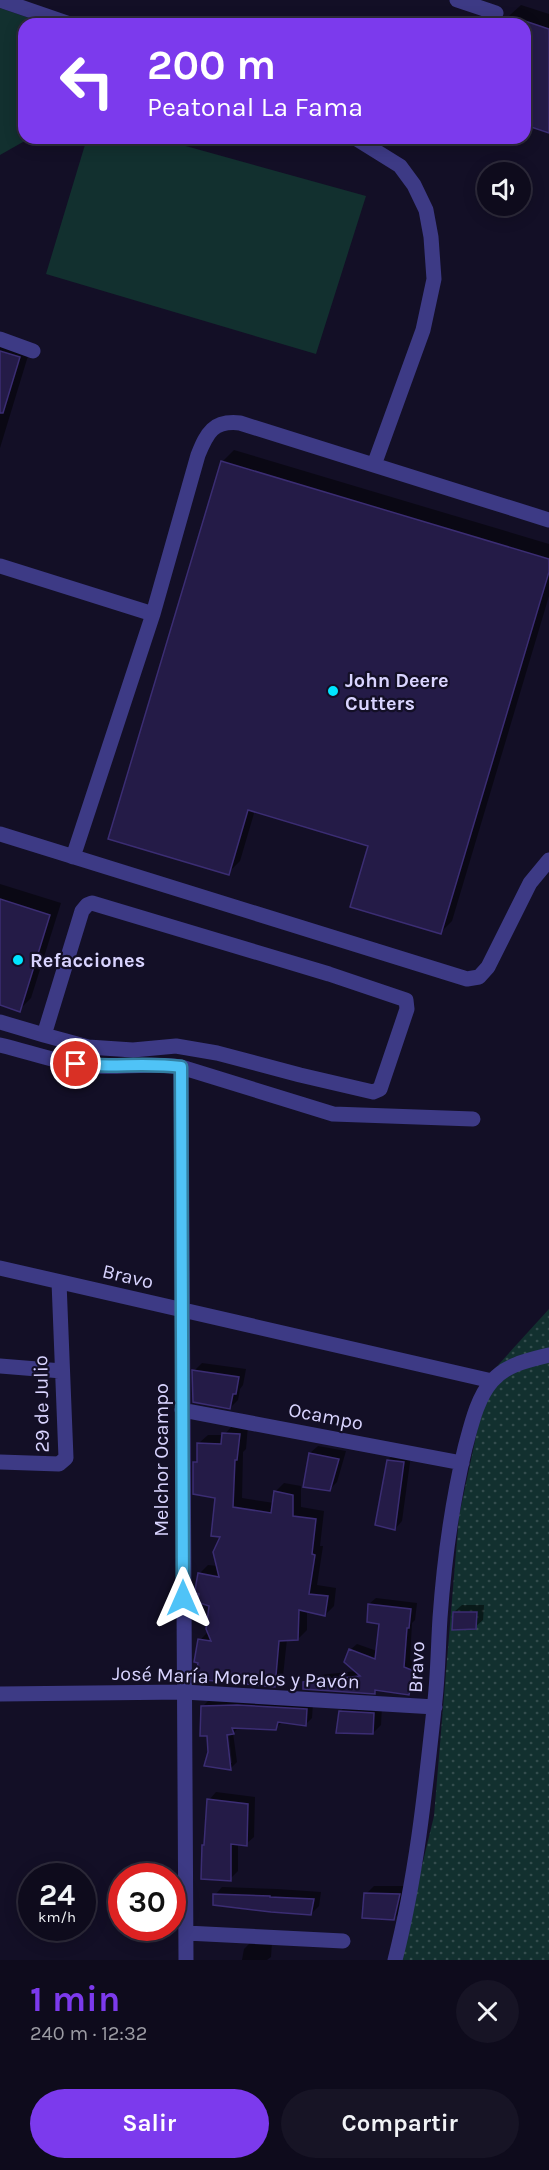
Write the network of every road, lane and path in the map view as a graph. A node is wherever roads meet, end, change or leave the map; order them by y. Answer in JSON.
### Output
{"nodes":[{"id":1,"x":0,"y":0,"type":"edge"},
{"id":2,"x":456,"y":0,"type":"edge"},
{"id":3,"x":496,"y":13,"type":"dead end"},
{"id":4,"x":52,"y":18,"type":"edge"},
{"id":5,"x":365,"y":144,"type":"edge"},
{"id":6,"x":0,"y":339,"type":"edge"},
{"id":7,"x":33,"y":351,"type":"dead end"},
{"id":8,"x":374,"y":465,"type":"junction"},
{"id":9,"x":549,"y":520,"type":"edge"},
{"id":10,"x":0,"y":566,"type":"edge"},
{"id":11,"x":153,"y":614,"type":"junction"},
{"id":12,"x":0,"y":834,"type":"edge"},
{"id":13,"x":73,"y":857,"type":"junction"},
{"id":14,"x":549,"y":860,"type":"edge"},
{"id":15,"x":0,"y":1022,"type":"edge"},
{"id":16,"x":44,"y":1035,"type":"junction"},
{"id":17,"x":0,"y":1045,"type":"edge"},
{"id":18,"x":181,"y":1067,"type":"junction"},
{"id":19,"x":473,"y":1119,"type":"dead end"},
{"id":20,"x":0,"y":1268,"type":"edge"},
{"id":21,"x":59,"y":1282,"type":"junction"},
{"id":22,"x":181,"y":1309,"type":"junction"},
{"id":23,"x":549,"y":1355,"type":"edge"},
{"id":24,"x":0,"y":1366,"type":"edge"},
{"id":25,"x":62,"y":1371,"type":"junction"},
{"id":26,"x":492,"y":1381,"type":"junction"},
{"id":27,"x":182,"y":1410,"type":"junction"},
{"id":28,"x":0,"y":1462,"type":"edge"},
{"id":29,"x":462,"y":1463,"type":"junction"},
{"id":30,"x":184,"y":1692,"type":"junction"},
{"id":31,"x":0,"y":1694,"type":"edge"},
{"id":32,"x":435,"y":1707,"type":"junction"},
{"id":33,"x":185,"y":1863,"type":"edge"},
{"id":34,"x":186,"y":1933,"type":"edge"},
{"id":35,"x":186,"y":1941,"type":"edge"},
{"id":36,"x":343,"y":1941,"type":"dead end"},
{"id":37,"x":186,"y":1960,"type":"edge"},
{"id":38,"x":395,"y":1960,"type":"edge"}],
"edges":[{"from":1,"to":4,"type":"street"},
{"from":2,"to":3,"type":"street"},
{"from":5,"to":8,"type":"street"},
{"from":6,"to":7,"type":"street"},
{"from":8,"to":9,"type":"street"},
{"from":8,"to":11,"type":"street"},
{"from":10,"to":11,"type":"street"},
{"from":11,"to":13,"type":"street"},
{"from":12,"to":13,"type":"street"},
{"from":13,"to":14,"type":"street"},
{"from":15,"to":16,"type":"street"},
{"from":16,"to":16,"type":"street"},
{"from":17,"to":18,"type":"street"},
{"from":18,"to":19,"type":"street"},
{"from":18,"to":22,"type":"street","name":"Melchor Ocampo"},
{"from":20,"to":21,"type":"street","name":"Bravo"},
{"from":21,"to":22,"type":"street","name":"Bravo"},
{"from":21,"to":25,"type":"street","name":"29 de Julio"},
{"from":22,"to":26,"type":"street","name":"Bravo"},
{"from":22,"to":27,"type":"street","name":"Melchor Ocampo"},
{"from":23,"to":26,"type":"street","name":"Bravo"},
{"from":24,"to":25,"type":"street"},
{"from":25,"to":28,"type":"street","name":"29 de Julio"},
{"from":26,"to":29,"type":"street","name":"Bravo"},
{"from":27,"to":29,"type":"street","name":"Ocampo"},
{"from":27,"to":30,"type":"street","name":"Melchor Ocampo"},
{"from":29,"to":32,"type":"street","name":"Bravo"},
{"from":30,"to":31,"type":"street","name":"José María Morelos y Pavón"},
{"from":30,"to":32,"type":"street","name":"José María Morelos y Pavón"},
{"from":30,"to":33,"type":"street","name":"Melchor Ocampo"},
{"from":32,"to":38,"type":"street","name":"Bravo"},
{"from":34,"to":36,"type":"street"},
{"from":35,"to":37,"type":"street","name":"Melchor Ocampo"}]}
